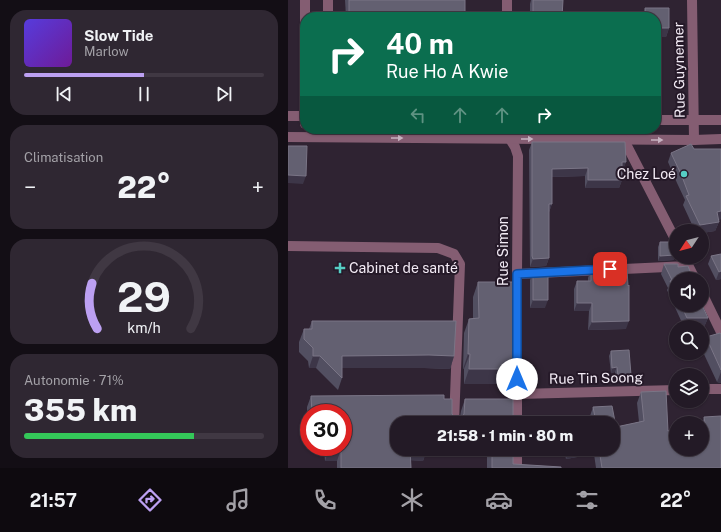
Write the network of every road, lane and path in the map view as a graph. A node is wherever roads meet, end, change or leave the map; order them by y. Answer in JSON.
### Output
{"nodes":[{"id":1,"x":305,"y":0,"type":"edge"},
{"id":2,"x":328,"y":0,"type":"edge"},
{"id":3,"x":507,"y":0,"type":"edge"},
{"id":4,"x":692,"y":0,"type":"edge"},
{"id":5,"x":305,"y":12,"type":"edge"},
{"id":6,"x":328,"y":12,"type":"edge"},
{"id":7,"x":507,"y":12,"type":"edge"},
{"id":8,"x":288,"y":116,"type":"edge"},
{"id":9,"x":300,"y":116,"type":"edge"},
{"id":10,"x":661,"y":120,"type":"edge"},
{"id":11,"x":694,"y":120,"type":"junction"},
{"id":12,"x":721,"y":120,"type":"edge"},
{"id":13,"x":301,"y":134,"type":"edge"},
{"id":14,"x":510,"y":134,"type":"edge"},
{"id":15,"x":288,"y":137,"type":"edge"},
{"id":16,"x":721,"y":139,"type":"edge"},
{"id":17,"x":624,"y":140,"type":"junction"},
{"id":18,"x":694,"y":140,"type":"junction"},
{"id":19,"x":669,"y":227,"type":"edge"},
{"id":20,"x":288,"y":246,"type":"edge"},
{"id":21,"x":669,"y":262,"type":"edge"},
{"id":22,"x":517,"y":274,"type":"junction"},
{"id":23,"x":709,"y":307,"type":"edge"},
{"id":24,"x":721,"y":332,"type":"edge"},
{"id":25,"x":721,"y":389,"type":"edge"},
{"id":26,"x":669,"y":390,"type":"edge"},
{"id":27,"x":709,"y":390,"type":"edge"},
{"id":28,"x":518,"y":394,"type":"junction"},
{"id":29,"x":454,"y":416,"type":"edge"},
{"id":30,"x":517,"y":416,"type":"edge"},
{"id":31,"x":517,"y":456,"type":"edge"},
{"id":32,"x":517,"y":468,"type":"edge"}],
"edges":[{"from":1,"to":5,"type":"street"},
{"from":2,"to":6,"type":"street"},
{"from":3,"to":7,"type":"street"},
{"from":4,"to":11,"type":"street","name":"Rue Guynemer"},
{"from":8,"to":9,"type":"street"},
{"from":10,"to":11,"type":"street"},
{"from":11,"to":12,"type":"street"},
{"from":11,"to":18,"type":"street","name":"Rue Guynemer"},
{"from":13,"to":15,"type":"street"},
{"from":14,"to":17,"type":"street","one_way":true},
{"from":14,"to":22,"type":"street","name":"Rue Simon"},
{"from":16,"to":18,"type":"street"},
{"from":17,"to":18,"type":"street","one_way":true},
{"from":17,"to":19,"type":"street"},
{"from":20,"to":29,"type":"street"},
{"from":21,"to":22,"type":"street"},
{"from":22,"to":28,"type":"street","name":"Rue Simon"},
{"from":23,"to":24,"type":"street"},
{"from":25,"to":27,"type":"street"},
{"from":26,"to":28,"type":"street","name":"Rue Tin Soong"},
{"from":28,"to":30,"type":"street","name":"Rue Simon"},
{"from":31,"to":32,"type":"street"}]}
